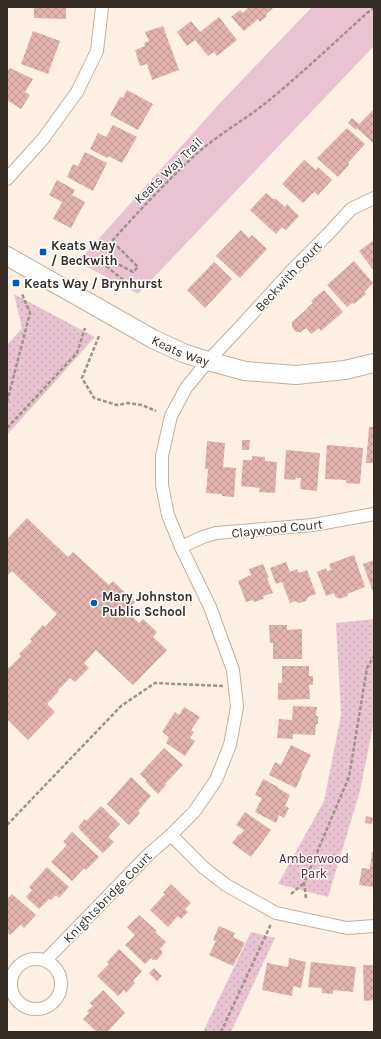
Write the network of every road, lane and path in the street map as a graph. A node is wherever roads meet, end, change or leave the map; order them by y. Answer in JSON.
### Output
{"nodes":[{"id":1,"x":102,"y":7,"type":"edge"},
{"id":2,"x":374,"y":8,"type":"edge"},
{"id":3,"x":7,"y":179,"type":"edge"},
{"id":4,"x":374,"y":198,"type":"edge"},
{"id":5,"x":7,"y":256,"type":"edge"},
{"id":6,"x":123,"y":289,"type":"dead end"},
{"id":7,"x":22,"y":294,"type":"dead end"},
{"id":8,"x":86,"y":328,"type":"dead end"},
{"id":9,"x":99,"y":336,"type":"dead end"},
{"id":10,"x":208,"y":361,"type":"junction"},
{"id":11,"x":374,"y":363,"type":"edge"},
{"id":12,"x":7,"y":402,"type":"edge"},
{"id":13,"x":156,"y":411,"type":"dead end"},
{"id":14,"x":7,"y":428,"type":"edge"},
{"id":15,"x":374,"y":514,"type":"edge"},
{"id":16,"x":181,"y":547,"type":"junction"},
{"id":17,"x":374,"y":656,"type":"edge"},
{"id":18,"x":235,"y":686,"type":"junction"},
{"id":19,"x":7,"y":825,"type":"edge"},
{"id":20,"x":170,"y":835,"type":"junction"},
{"id":21,"x":304,"y":883,"type":"junction"},
{"id":22,"x":291,"y":894,"type":"dead end"},
{"id":23,"x":306,"y":898,"type":"dead end"},
{"id":24,"x":276,"y":913,"type":"junction"},
{"id":25,"x":374,"y":926,"type":"edge"},
{"id":26,"x":46,"y":960,"type":"junction"},
{"id":27,"x":221,"y":1032,"type":"edge"}],
"edges":[{"from":1,"to":3,"type":"street"},
{"from":2,"to":6,"type":"path","name":"Keats Way Trail"},
{"from":4,"to":10,"type":"street","name":"Beckwith Court"},
{"from":5,"to":10,"type":"street","name":"Keats Way"},
{"from":7,"to":12,"type":"path"},
{"from":8,"to":14,"type":"path"},
{"from":9,"to":13,"type":"path"},
{"from":10,"to":11,"type":"street","name":"Keats Way"},
{"from":10,"to":16,"type":"street","name":"Beckwith Court"},
{"from":15,"to":16,"type":"street","name":"Claywood Court"},
{"from":16,"to":18,"type":"street","name":"Knightsbridge Court"},
{"from":17,"to":21,"type":"path"},
{"from":18,"to":19,"type":"path"},
{"from":18,"to":20,"type":"street","name":"Knightsbridge Court"},
{"from":20,"to":24,"type":"street"},
{"from":20,"to":26,"type":"street","name":"Knightsbridge Court"},
{"from":21,"to":22,"type":"path"},
{"from":21,"to":23,"type":"path"},
{"from":24,"to":25,"type":"street"},
{"from":24,"to":27,"type":"path"},
{"from":26,"to":26,"type":"street"}]}
